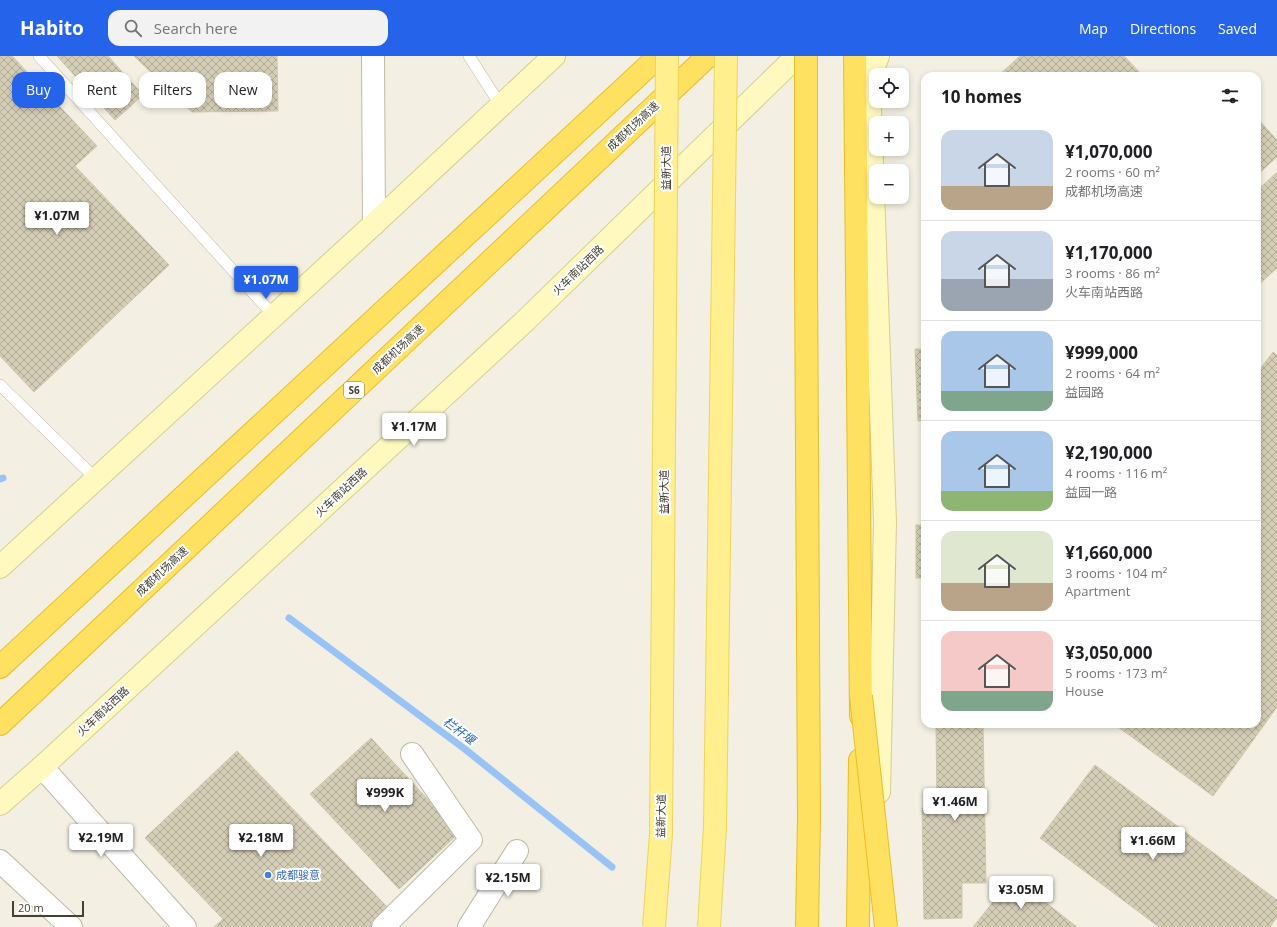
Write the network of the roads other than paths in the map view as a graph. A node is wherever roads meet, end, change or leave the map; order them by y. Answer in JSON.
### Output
{"nodes":[{"id":1,"x":39,"y":56,"type":"edge"},
{"id":2,"x":373,"y":56,"type":"edge"},
{"id":3,"x":469,"y":56,"type":"edge"},
{"id":4,"x":554,"y":56,"type":"edge"},
{"id":5,"x":658,"y":56,"type":"edge"},
{"id":6,"x":667,"y":56,"type":"edge"},
{"id":7,"x":708,"y":56,"type":"edge"},
{"id":8,"x":726,"y":56,"type":"edge"},
{"id":9,"x":797,"y":56,"type":"edge"},
{"id":10,"x":806,"y":56,"type":"edge"},
{"id":11,"x":855,"y":56,"type":"edge"},
{"id":12,"x":878,"y":56,"type":"edge"},
{"id":13,"x":501,"y":106,"type":"junction"},
{"id":14,"x":374,"y":224,"type":"junction"},
{"id":15,"x":274,"y":316,"type":"junction"},
{"id":16,"x":0,"y":385,"type":"edge"},
{"id":17,"x":96,"y":479,"type":"junction"},
{"id":18,"x":0,"y":567,"type":"edge"},
{"id":19,"x":0,"y":667,"type":"edge"},
{"id":20,"x":861,"y":696,"type":"junction"},
{"id":21,"x":0,"y":724,"type":"edge"},
{"id":22,"x":412,"y":754,"type":"dead end"},
{"id":23,"x":42,"y":767,"type":"junction"},
{"id":24,"x":0,"y":804,"type":"edge"},
{"id":25,"x":517,"y":851,"type":"dead end"},
{"id":26,"x":0,"y":861,"type":"edge"},
{"id":27,"x":71,"y":927,"type":"edge"},
{"id":28,"x":185,"y":927,"type":"edge"},
{"id":29,"x":383,"y":927,"type":"edge"},
{"id":30,"x":469,"y":927,"type":"edge"},
{"id":31,"x":654,"y":927,"type":"edge"},
{"id":32,"x":709,"y":927,"type":"edge"},
{"id":33,"x":807,"y":927,"type":"edge"},
{"id":34,"x":858,"y":927,"type":"edge"},
{"id":35,"x":875,"y":927,"type":"edge"},
{"id":36,"x":886,"y":927,"type":"edge"}],
"edges":[{"from":1,"to":15,"type":"lane"},
{"from":2,"to":14,"type":"street"},
{"from":3,"to":13,"type":"lane"},
{"from":4,"to":13,"type":"main road"},
{"from":5,"to":19,"type":"highway"},
{"from":6,"to":31,"type":"main road","name":"益新大道","bridge":true},
{"from":7,"to":21,"type":"highway","name":"成都机场高速","number":"S6"},
{"from":8,"to":32,"type":"main road","bridge":true},
{"from":9,"to":23,"type":"main road","name":"火车南站西路"},
{"from":10,"to":33,"type":"highway","bridge":true},
{"from":11,"to":20,"type":"highway"},
{"from":12,"to":35,"type":"main road"},
{"from":13,"to":14,"type":"main road"},
{"from":14,"to":15,"type":"main road"},
{"from":15,"to":17,"type":"main road"},
{"from":16,"to":17,"type":"lane"},
{"from":17,"to":18,"type":"main road"},
{"from":20,"to":34,"type":"highway","bridge":true},
{"from":20,"to":36,"type":"highway","bridge":true},
{"from":22,"to":29,"type":"street"},
{"from":23,"to":24,"type":"main road","name":"火车南站西路"},
{"from":23,"to":28,"type":"street"},
{"from":25,"to":30,"type":"street"},
{"from":26,"to":27,"type":"street"}]}
